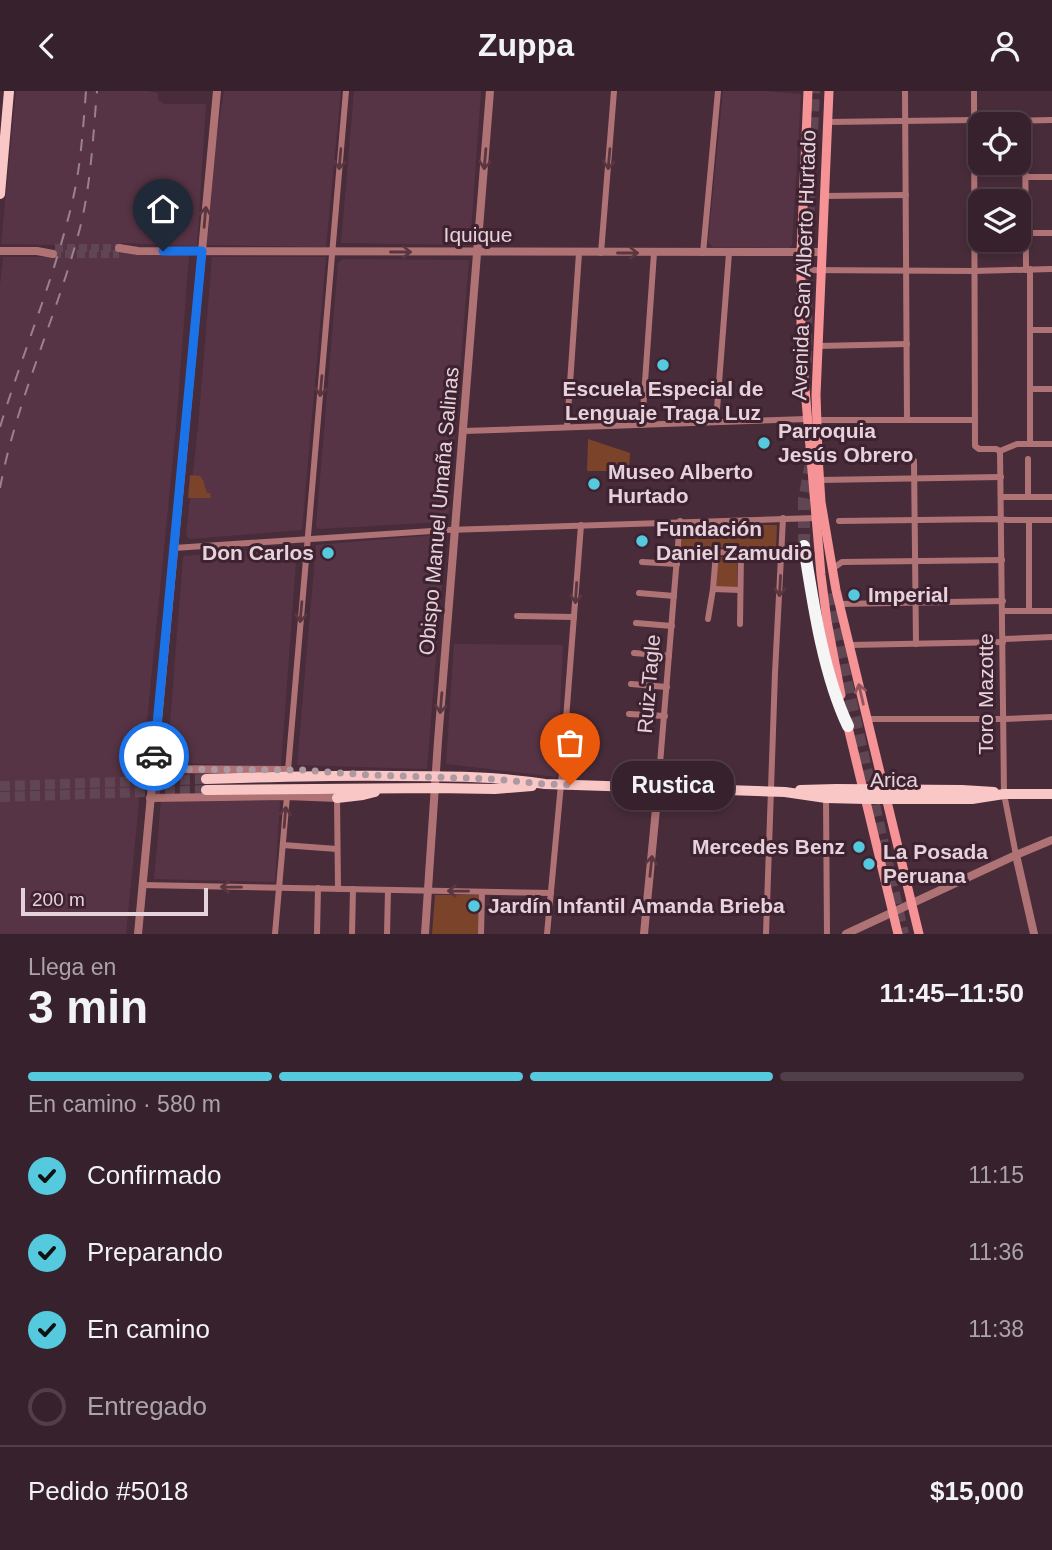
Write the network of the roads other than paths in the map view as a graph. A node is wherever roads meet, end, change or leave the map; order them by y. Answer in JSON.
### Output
{"nodes":[{"id":1,"x":9,"y":91,"type":"edge"},
{"id":2,"x":216,"y":91,"type":"edge"},
{"id":3,"x":346,"y":91,"type":"edge"},
{"id":4,"x":490,"y":91,"type":"edge"},
{"id":5,"x":614,"y":91,"type":"edge"},
{"id":6,"x":718,"y":91,"type":"edge"},
{"id":7,"x":808,"y":91,"type":"edge"},
{"id":8,"x":829,"y":91,"type":"edge"},
{"id":9,"x":905,"y":91,"type":"edge"},
{"id":10,"x":974,"y":91,"type":"edge"},
{"id":11,"x":974,"y":112,"type":"edge"},
{"id":12,"x":968,"y":120,"type":"edge"},
{"id":13,"x":1031,"y":120,"type":"edge"},
{"id":14,"x":1052,"y":120,"type":"edge"},
{"id":15,"x":906,"y":121,"type":"junction"},
{"id":16,"x":828,"y":122,"type":"junction"},
{"id":17,"x":2,"y":153,"type":"edge"},
{"id":18,"x":974,"y":175,"type":"edge"},
{"id":19,"x":1026,"y":177,"type":"joint"},
{"id":20,"x":1052,"y":177,"type":"edge"},
{"id":21,"x":1026,"y":189,"type":"edge"},
{"id":22,"x":0,"y":194,"type":"edge"},
{"id":23,"x":906,"y":195,"type":"junction"},
{"id":24,"x":824,"y":196,"type":"junction"},
{"id":25,"x":1031,"y":233,"type":"edge"},
{"id":26,"x":1052,"y":233,"type":"edge"},
{"id":27,"x":0,"y":251,"type":"edge"},
{"id":28,"x":54,"y":251,"type":"tunnel mouth"},
{"id":29,"x":119,"y":251,"type":"tunnel mouth"},
{"id":30,"x":202,"y":251,"type":"junction"},
{"id":31,"x":332,"y":252,"type":"junction"},
{"id":32,"x":477,"y":252,"type":"junction"},
{"id":33,"x":801,"y":252,"type":"junction"},
{"id":34,"x":822,"y":252,"type":"junction"},
{"id":35,"x":1027,"y":252,"type":"edge"},
{"id":36,"x":579,"y":253,"type":"junction"},
{"id":37,"x":601,"y":253,"type":"junction"},
{"id":38,"x":654,"y":253,"type":"junction"},
{"id":39,"x":703,"y":253,"type":"junction"},
{"id":40,"x":729,"y":253,"type":"junction"},
{"id":41,"x":1028,"y":269,"type":"junction"},
{"id":42,"x":1052,"y":269,"type":"edge"},
{"id":43,"x":801,"y":270,"type":"junction"},
{"id":44,"x":821,"y":271,"type":"junction"},
{"id":45,"x":906,"y":271,"type":"junction"},
{"id":46,"x":974,"y":271,"type":"junction"},
{"id":47,"x":1030,"y":330,"type":"junction"},
{"id":48,"x":1052,"y":330,"type":"edge"},
{"id":49,"x":907,"y":344,"type":"junction"},
{"id":50,"x":818,"y":346,"type":"junction"},
{"id":51,"x":1030,"y":389,"type":"junction"},
{"id":52,"x":1052,"y":389,"type":"edge"},
{"id":53,"x":811,"y":420,"type":"junction"},
{"id":54,"x":907,"y":420,"type":"junction"},
{"id":55,"x":975,"y":420,"type":"junction"},
{"id":56,"x":716,"y":422,"type":"junction"},
{"id":57,"x":642,"y":425,"type":"junction"},
{"id":58,"x":567,"y":427,"type":"junction"},
{"id":59,"x":464,"y":431,"type":"junction"},
{"id":60,"x":1030,"y":444,"type":"junction"},
{"id":61,"x":1052,"y":444,"type":"edge"},
{"id":62,"x":1000,"y":451,"type":"junction"},
{"id":63,"x":1028,"y":460,"type":"dead end"},
{"id":64,"x":914,"y":461,"type":"dead end"},
{"id":65,"x":1001,"y":477,"type":"junction"},
{"id":66,"x":914,"y":479,"type":"junction"},
{"id":67,"x":819,"y":480,"type":"junction"},
{"id":68,"x":1052,"y":496,"type":"edge"},
{"id":69,"x":1001,"y":497,"type":"junction"},
{"id":70,"x":1028,"y":497,"type":"junction"},
{"id":71,"x":783,"y":518,"type":"junction"},
{"id":72,"x":816,"y":518,"type":"junction"},
{"id":73,"x":915,"y":520,"type":"junction"},
{"id":74,"x":1002,"y":520,"type":"junction"},
{"id":75,"x":1029,"y":520,"type":"junction"},
{"id":76,"x":1052,"y":520,"type":"edge"},
{"id":77,"x":680,"y":521,"type":"junction"},
{"id":78,"x":839,"y":521,"type":"dead end"},
{"id":79,"x":581,"y":525,"type":"junction"},
{"id":80,"x":456,"y":530,"type":"junction"},
{"id":81,"x":307,"y":539,"type":"junction"},
{"id":82,"x":804,"y":546,"type":"tunnel mouth"},
{"id":83,"x":174,"y":548,"type":"junction"},
{"id":84,"x":782,"y":550,"type":"junction"},
{"id":85,"x":741,"y":552,"type":"junction"},
{"id":86,"x":716,"y":553,"type":"junction"},
{"id":87,"x":677,"y":554,"type":"junction"},
{"id":88,"x":1002,"y":560,"type":"junction"},
{"id":89,"x":915,"y":561,"type":"junction"},
{"id":90,"x":642,"y":562,"type":"dead end"},
{"id":91,"x":677,"y":564,"type":"junction"},
{"id":92,"x":832,"y":569,"type":"junction"},
{"id":93,"x":713,"y":589,"type":"junction"},
{"id":94,"x":740,"y":590,"type":"junction"},
{"id":95,"x":639,"y":593,"type":"dead end"},
{"id":96,"x":674,"y":596,"type":"junction"},
{"id":97,"x":1003,"y":601,"type":"junction"},
{"id":98,"x":916,"y":602,"type":"junction"},
{"id":99,"x":840,"y":604,"type":"junction"},
{"id":100,"x":1003,"y":611,"type":"junction"},
{"id":101,"x":1029,"y":611,"type":"junction"},
{"id":102,"x":1052,"y":611,"type":"edge"},
{"id":103,"x":517,"y":616,"type":"dead end"},
{"id":104,"x":574,"y":617,"type":"junction"},
{"id":105,"x":708,"y":619,"type":"dead end"},
{"id":106,"x":636,"y":623,"type":"dead end"},
{"id":107,"x":740,"y":624,"type":"dead end"},
{"id":108,"x":672,"y":626,"type":"junction"},
{"id":109,"x":1052,"y":637,"type":"edge"},
{"id":110,"x":1003,"y":641,"type":"junction"},
{"id":111,"x":916,"y":644,"type":"junction"},
{"id":112,"x":850,"y":645,"type":"junction"},
{"id":113,"x":634,"y":653,"type":"dead end"},
{"id":114,"x":669,"y":656,"type":"junction"},
{"id":115,"x":631,"y":684,"type":"dead end"},
{"id":116,"x":667,"y":687,"type":"junction"},
{"id":117,"x":629,"y":714,"type":"dead end"},
{"id":118,"x":665,"y":716,"type":"junction"},
{"id":119,"x":1052,"y":717,"type":"edge"},
{"id":120,"x":867,"y":719,"type":"junction"},
{"id":121,"x":1004,"y":719,"type":"junction"},
{"id":122,"x":848,"y":726,"type":"junction"},
{"id":123,"x":152,"y":769,"type":"junction"},
{"id":124,"x":288,"y":770,"type":"junction"},
{"id":125,"x":368,"y":775,"type":"junction"},
{"id":126,"x":436,"y":782,"type":"junction"},
{"id":127,"x":561,"y":785,"type":"junction"},
{"id":128,"x":389,"y":788,"type":"junction"},
{"id":129,"x":658,"y":788,"type":"junction"},
{"id":130,"x":771,"y":792,"type":"junction"},
{"id":131,"x":785,"y":792,"type":"junction"},
{"id":132,"x":865,"y":794,"type":"junction"},
{"id":133,"x":886,"y":794,"type":"junction"},
{"id":134,"x":1004,"y":794,"type":"junction"},
{"id":135,"x":1052,"y":794,"type":"edge"},
{"id":136,"x":287,"y":796,"type":"junction"},
{"id":137,"x":150,"y":798,"type":"junction"},
{"id":138,"x":337,"y":798,"type":"junction"},
{"id":139,"x":826,"y":798,"type":"junction"},
{"id":140,"x":1052,"y":840,"type":"edge"},
{"id":141,"x":283,"y":845,"type":"junction"},
{"id":142,"x":337,"y":849,"type":"junction"},
{"id":143,"x":1016,"y":855,"type":"junction"},
{"id":144,"x":142,"y":885,"type":"junction"},
{"id":145,"x":279,"y":887,"type":"junction"},
{"id":146,"x":318,"y":888,"type":"junction"},
{"id":147,"x":338,"y":889,"type":"junction"},
{"id":148,"x":353,"y":889,"type":"junction"},
{"id":149,"x":388,"y":890,"type":"junction"},
{"id":150,"x":428,"y":891,"type":"junction"},
{"id":151,"x":482,"y":892,"type":"junction"},
{"id":152,"x":551,"y":893,"type":"junction"},
{"id":153,"x":911,"y":903,"type":"junction"},
{"id":154,"x":893,"y":912,"type":"junction"},
{"id":155,"x":138,"y":934,"type":"edge"},
{"id":156,"x":275,"y":934,"type":"edge"},
{"id":157,"x":317,"y":934,"type":"edge"},
{"id":158,"x":352,"y":934,"type":"edge"},
{"id":159,"x":387,"y":934,"type":"edge"},
{"id":160,"x":425,"y":934,"type":"edge"},
{"id":161,"x":481,"y":934,"type":"edge"},
{"id":162,"x":547,"y":934,"type":"edge"},
{"id":163,"x":644,"y":934,"type":"edge"},
{"id":164,"x":766,"y":934,"type":"edge"},
{"id":165,"x":827,"y":934,"type":"edge"},
{"id":166,"x":846,"y":934,"type":"edge"},
{"id":167,"x":898,"y":934,"type":"edge"},
{"id":168,"x":919,"y":934,"type":"edge"},
{"id":169,"x":1034,"y":934,"type":"edge"}],
"edges":[{"from":1,"to":17,"type":"main road"},
{"from":30,"to":2,"type":"street","one_way":true},
{"from":3,"to":31,"type":"street","one_way":true},
{"from":4,"to":32,"type":"street","name":"Obispo Manuel Umaña Salinas","one_way":true},
{"from":5,"to":37,"type":"street","one_way":true},
{"from":6,"to":39,"type":"street"},
{"from":7,"to":33,"type":"main road","name":"Avenida San Alberto Hurtado"},
{"from":8,"to":16,"type":"main road","name":"Avenida San Alberto Hurtado"},
{"from":9,"to":15,"type":"street"},
{"from":10,"to":11,"type":"street"},
{"from":12,"to":15,"type":"street"},
{"from":13,"to":14,"type":"street"},
{"from":15,"to":16,"type":"street"},
{"from":15,"to":23,"type":"street"},
{"from":16,"to":24,"type":"main road","name":"Avenida San Alberto Hurtado"},
{"from":17,"to":22,"type":"main road"},
{"from":18,"to":46,"type":"street"},
{"from":19,"to":20,"type":"street"},
{"from":19,"to":21,"type":"street"},
{"from":23,"to":24,"type":"street"},
{"from":23,"to":45,"type":"street"},
{"from":24,"to":34,"type":"main road","name":"Avenida San Alberto Hurtado"},
{"from":25,"to":26,"type":"street"},
{"from":27,"to":28,"type":"street"},
{"from":29,"to":30,"type":"street","name":"Iquique"},
{"from":30,"to":31,"type":"street","name":"Iquique"},
{"from":30,"to":83,"type":"street"},
{"from":31,"to":32,"type":"street","name":"Iquique","one_way":true},
{"from":31,"to":81,"type":"street","one_way":true},
{"from":32,"to":36,"type":"street","name":"Iquique"},
{"from":32,"to":59,"type":"street","name":"Obispo Manuel Umaña Salinas"},
{"from":33,"to":34,"type":"street","name":"Iquique"},
{"from":33,"to":40,"type":"street","name":"Iquique"},
{"from":33,"to":43,"type":"main road","name":"Avenida San Alberto Hurtado"},
{"from":34,"to":44,"type":"main road","name":"Avenida San Alberto Hurtado"},
{"from":35,"to":41,"type":"street"},
{"from":36,"to":37,"type":"street","name":"Iquique"},
{"from":36,"to":58,"type":"street"},
{"from":37,"to":38,"type":"street","name":"Iquique","one_way":true},
{"from":38,"to":39,"type":"street","name":"Iquique"},
{"from":38,"to":57,"type":"street"},
{"from":39,"to":40,"type":"street","name":"Iquique"},
{"from":40,"to":56,"type":"street"},
{"from":41,"to":42,"type":"street"},
{"from":41,"to":46,"type":"street"},
{"from":41,"to":47,"type":"street"},
{"from":43,"to":44,"type":"street"},
{"from":43,"to":53,"type":"main road","name":"Avenida San Alberto Hurtado"},
{"from":44,"to":45,"type":"street"},
{"from":44,"to":50,"type":"main road","name":"Avenida San Alberto Hurtado"},
{"from":45,"to":46,"type":"street"},
{"from":45,"to":49,"type":"street"},
{"from":46,"to":55,"type":"street"},
{"from":47,"to":48,"type":"street"},
{"from":47,"to":51,"type":"street"},
{"from":49,"to":50,"type":"street"},
{"from":49,"to":54,"type":"street"},
{"from":50,"to":53,"type":"main road","name":"Avenida San Alberto Hurtado"},
{"from":51,"to":52,"type":"street"},
{"from":51,"to":60,"type":"street"},
{"from":53,"to":54,"type":"street"},
{"from":53,"to":56,"type":"street"},
{"from":53,"to":67,"type":"main road","name":"Avenida San Alberto Hurtado"},
{"from":53,"to":72,"type":"main road","name":"Avenida San Alberto Hurtado"},
{"from":54,"to":55,"type":"street"},
{"from":55,"to":62,"type":"street"},
{"from":56,"to":57,"type":"street"},
{"from":57,"to":58,"type":"street"},
{"from":58,"to":59,"type":"street"},
{"from":59,"to":80,"type":"street","name":"Obispo Manuel Umaña Salinas"},
{"from":60,"to":61,"type":"street"},
{"from":60,"to":62,"type":"street"},
{"from":62,"to":65,"type":"street","name":"Toro Mazotte"},
{"from":63,"to":70,"type":"street"},
{"from":64,"to":66,"type":"street"},
{"from":65,"to":66,"type":"street"},
{"from":65,"to":69,"type":"street","name":"Toro Mazotte"},
{"from":66,"to":67,"type":"street"},
{"from":66,"to":73,"type":"street"},
{"from":67,"to":92,"type":"main road","name":"Avenida San Alberto Hurtado"},
{"from":68,"to":70,"type":"street"},
{"from":69,"to":70,"type":"street"},
{"from":69,"to":74,"type":"street","name":"Toro Mazotte"},
{"from":71,"to":72,"type":"street"},
{"from":71,"to":77,"type":"street"},
{"from":71,"to":84,"type":"street"},
{"from":72,"to":122,"type":"main road","name":"Avenida San Alberto Hurtado"},
{"from":73,"to":74,"type":"street"},
{"from":73,"to":78,"type":"street"},
{"from":73,"to":89,"type":"street"},
{"from":74,"to":75,"type":"street"},
{"from":74,"to":88,"type":"street","name":"Toro Mazotte"},
{"from":75,"to":76,"type":"street"},
{"from":75,"to":101,"type":"street"},
{"from":77,"to":79,"type":"street"},
{"from":77,"to":87,"type":"street","name":"Ruiz-Tagle"},
{"from":79,"to":80,"type":"street"},
{"from":79,"to":104,"type":"street","one_way":true},
{"from":80,"to":81,"type":"street"},
{"from":80,"to":126,"type":"street","name":"Obispo Manuel Umaña Salinas","one_way":true},
{"from":81,"to":83,"type":"street"},
{"from":81,"to":124,"type":"street","one_way":true},
{"from":82,"to":122,"type":"highway"},
{"from":83,"to":123,"type":"street"},
{"from":84,"to":85,"type":"street"},
{"from":84,"to":130,"type":"street","one_way":true},
{"from":85,"to":86,"type":"street"},
{"from":85,"to":94,"type":"street"},
{"from":86,"to":87,"type":"street"},
{"from":86,"to":93,"type":"street"},
{"from":87,"to":91,"type":"street","name":"Ruiz-Tagle"},
{"from":88,"to":89,"type":"street"},
{"from":88,"to":97,"type":"street","name":"Toro Mazotte"},
{"from":89,"to":92,"type":"street"},
{"from":89,"to":98,"type":"street"},
{"from":90,"to":91,"type":"street"},
{"from":91,"to":96,"type":"street","name":"Ruiz-Tagle"},
{"from":92,"to":99,"type":"main road","name":"Avenida San Alberto Hurtado"},
{"from":93,"to":94,"type":"street"},
{"from":93,"to":105,"type":"street"},
{"from":94,"to":107,"type":"street"},
{"from":95,"to":96,"type":"street"},
{"from":96,"to":108,"type":"street","name":"Ruiz-Tagle"},
{"from":97,"to":98,"type":"street"},
{"from":97,"to":100,"type":"street","name":"Toro Mazotte"},
{"from":98,"to":99,"type":"street"},
{"from":98,"to":111,"type":"street"},
{"from":99,"to":112,"type":"main road","name":"Avenida San Alberto Hurtado"},
{"from":100,"to":101,"type":"street"},
{"from":100,"to":110,"type":"street","name":"Toro Mazotte"},
{"from":101,"to":102,"type":"street"},
{"from":103,"to":104,"type":"street"},
{"from":104,"to":127,"type":"street"},
{"from":106,"to":108,"type":"street"},
{"from":108,"to":114,"type":"street","name":"Ruiz-Tagle"},
{"from":109,"to":110,"type":"street"},
{"from":110,"to":111,"type":"street"},
{"from":110,"to":121,"type":"street","name":"Toro Mazotte"},
{"from":111,"to":112,"type":"street"},
{"from":120,"to":112,"type":"main road","name":"Avenida San Alberto Hurtado","one_way":true},
{"from":113,"to":114,"type":"street"},
{"from":114,"to":116,"type":"street","name":"Ruiz-Tagle"},
{"from":115,"to":116,"type":"street"},
{"from":116,"to":118,"type":"street","name":"Ruiz-Tagle"},
{"from":117,"to":118,"type":"street"},
{"from":118,"to":129,"type":"street","name":"Ruiz-Tagle"},
{"from":119,"to":121,"type":"street"},
{"from":120,"to":121,"type":"street"},
{"from":120,"to":133,"type":"main road","name":"Avenida San Alberto Hurtado"},
{"from":121,"to":134,"type":"street","name":"Toro Mazotte"},
{"from":122,"to":132,"type":"main road","name":"Avenida San Alberto Hurtado"},
{"from":123,"to":124,"type":"street"},
{"from":123,"to":137,"type":"street"},
{"from":124,"to":125,"type":"main road"},
{"from":125,"to":126,"type":"main road","name":"Arica"},
{"from":125,"to":128,"type":"main road","name":"Arica"},
{"from":126,"to":127,"type":"main road","name":"Arica"},
{"from":126,"to":128,"type":"main road","name":"Arica"},
{"from":126,"to":150,"type":"street","name":"Obispo Manuel Umaña Salinas"},
{"from":127,"to":129,"type":"main road","name":"Arica"},
{"from":127,"to":152,"type":"street"},
{"from":128,"to":138,"type":"main road"},
{"from":129,"to":130,"type":"main road","name":"Arica"},
{"from":163,"to":129,"type":"street","name":"Ruiz-Tagle","one_way":true},
{"from":130,"to":131,"type":"main road","name":"Arica"},
{"from":130,"to":164,"type":"street"},
{"from":131,"to":132,"type":"main road","name":"Arica"},
{"from":131,"to":139,"type":"main road","name":"Arica"},
{"from":132,"to":133,"type":"main road","name":"Arica"},
{"from":132,"to":139,"type":"main road","name":"Arica"},
{"from":132,"to":154,"type":"main road","name":"Avenida San Alberto Hurtado"},
{"from":133,"to":134,"type":"main road","name":"Arica"},
{"from":133,"to":153,"type":"main road","name":"Avenida San Alberto Hurtado"},
{"from":134,"to":135,"type":"main road","name":"Arica"},
{"from":134,"to":143,"type":"street","name":"Toro Mazotte"},
{"from":136,"to":137,"type":"street"},
{"from":136,"to":138,"type":"street"},
{"from":141,"to":136,"type":"street","one_way":true},
{"from":137,"to":144,"type":"street"},
{"from":138,"to":142,"type":"street"},
{"from":139,"to":165,"type":"street"},
{"from":140,"to":143,"type":"street"},
{"from":141,"to":142,"type":"street"},
{"from":141,"to":145,"type":"street"},
{"from":142,"to":147,"type":"street"},
{"from":143,"to":153,"type":"street"},
{"from":143,"to":169,"type":"street","name":"Toro Mazotte"},
{"from":145,"to":144,"type":"street","one_way":true},
{"from":144,"to":155,"type":"street"},
{"from":145,"to":146,"type":"street"},
{"from":145,"to":156,"type":"street"},
{"from":146,"to":147,"type":"street"},
{"from":146,"to":157,"type":"street"},
{"from":147,"to":148,"type":"street"},
{"from":148,"to":149,"type":"street"},
{"from":148,"to":158,"type":"street"},
{"from":149,"to":150,"type":"street"},
{"from":149,"to":159,"type":"street"},
{"from":151,"to":150,"type":"street","one_way":true},
{"from":150,"to":160,"type":"street","name":"Obispo Manuel Umaña Salinas"},
{"from":151,"to":152,"type":"street"},
{"from":151,"to":161,"type":"street"},
{"from":152,"to":162,"type":"street"},
{"from":153,"to":154,"type":"street"},
{"from":153,"to":168,"type":"main road","name":"Avenida San Alberto Hurtado"},
{"from":154,"to":166,"type":"street"},
{"from":154,"to":167,"type":"main road","name":"Avenida San Alberto Hurtado"}]}
